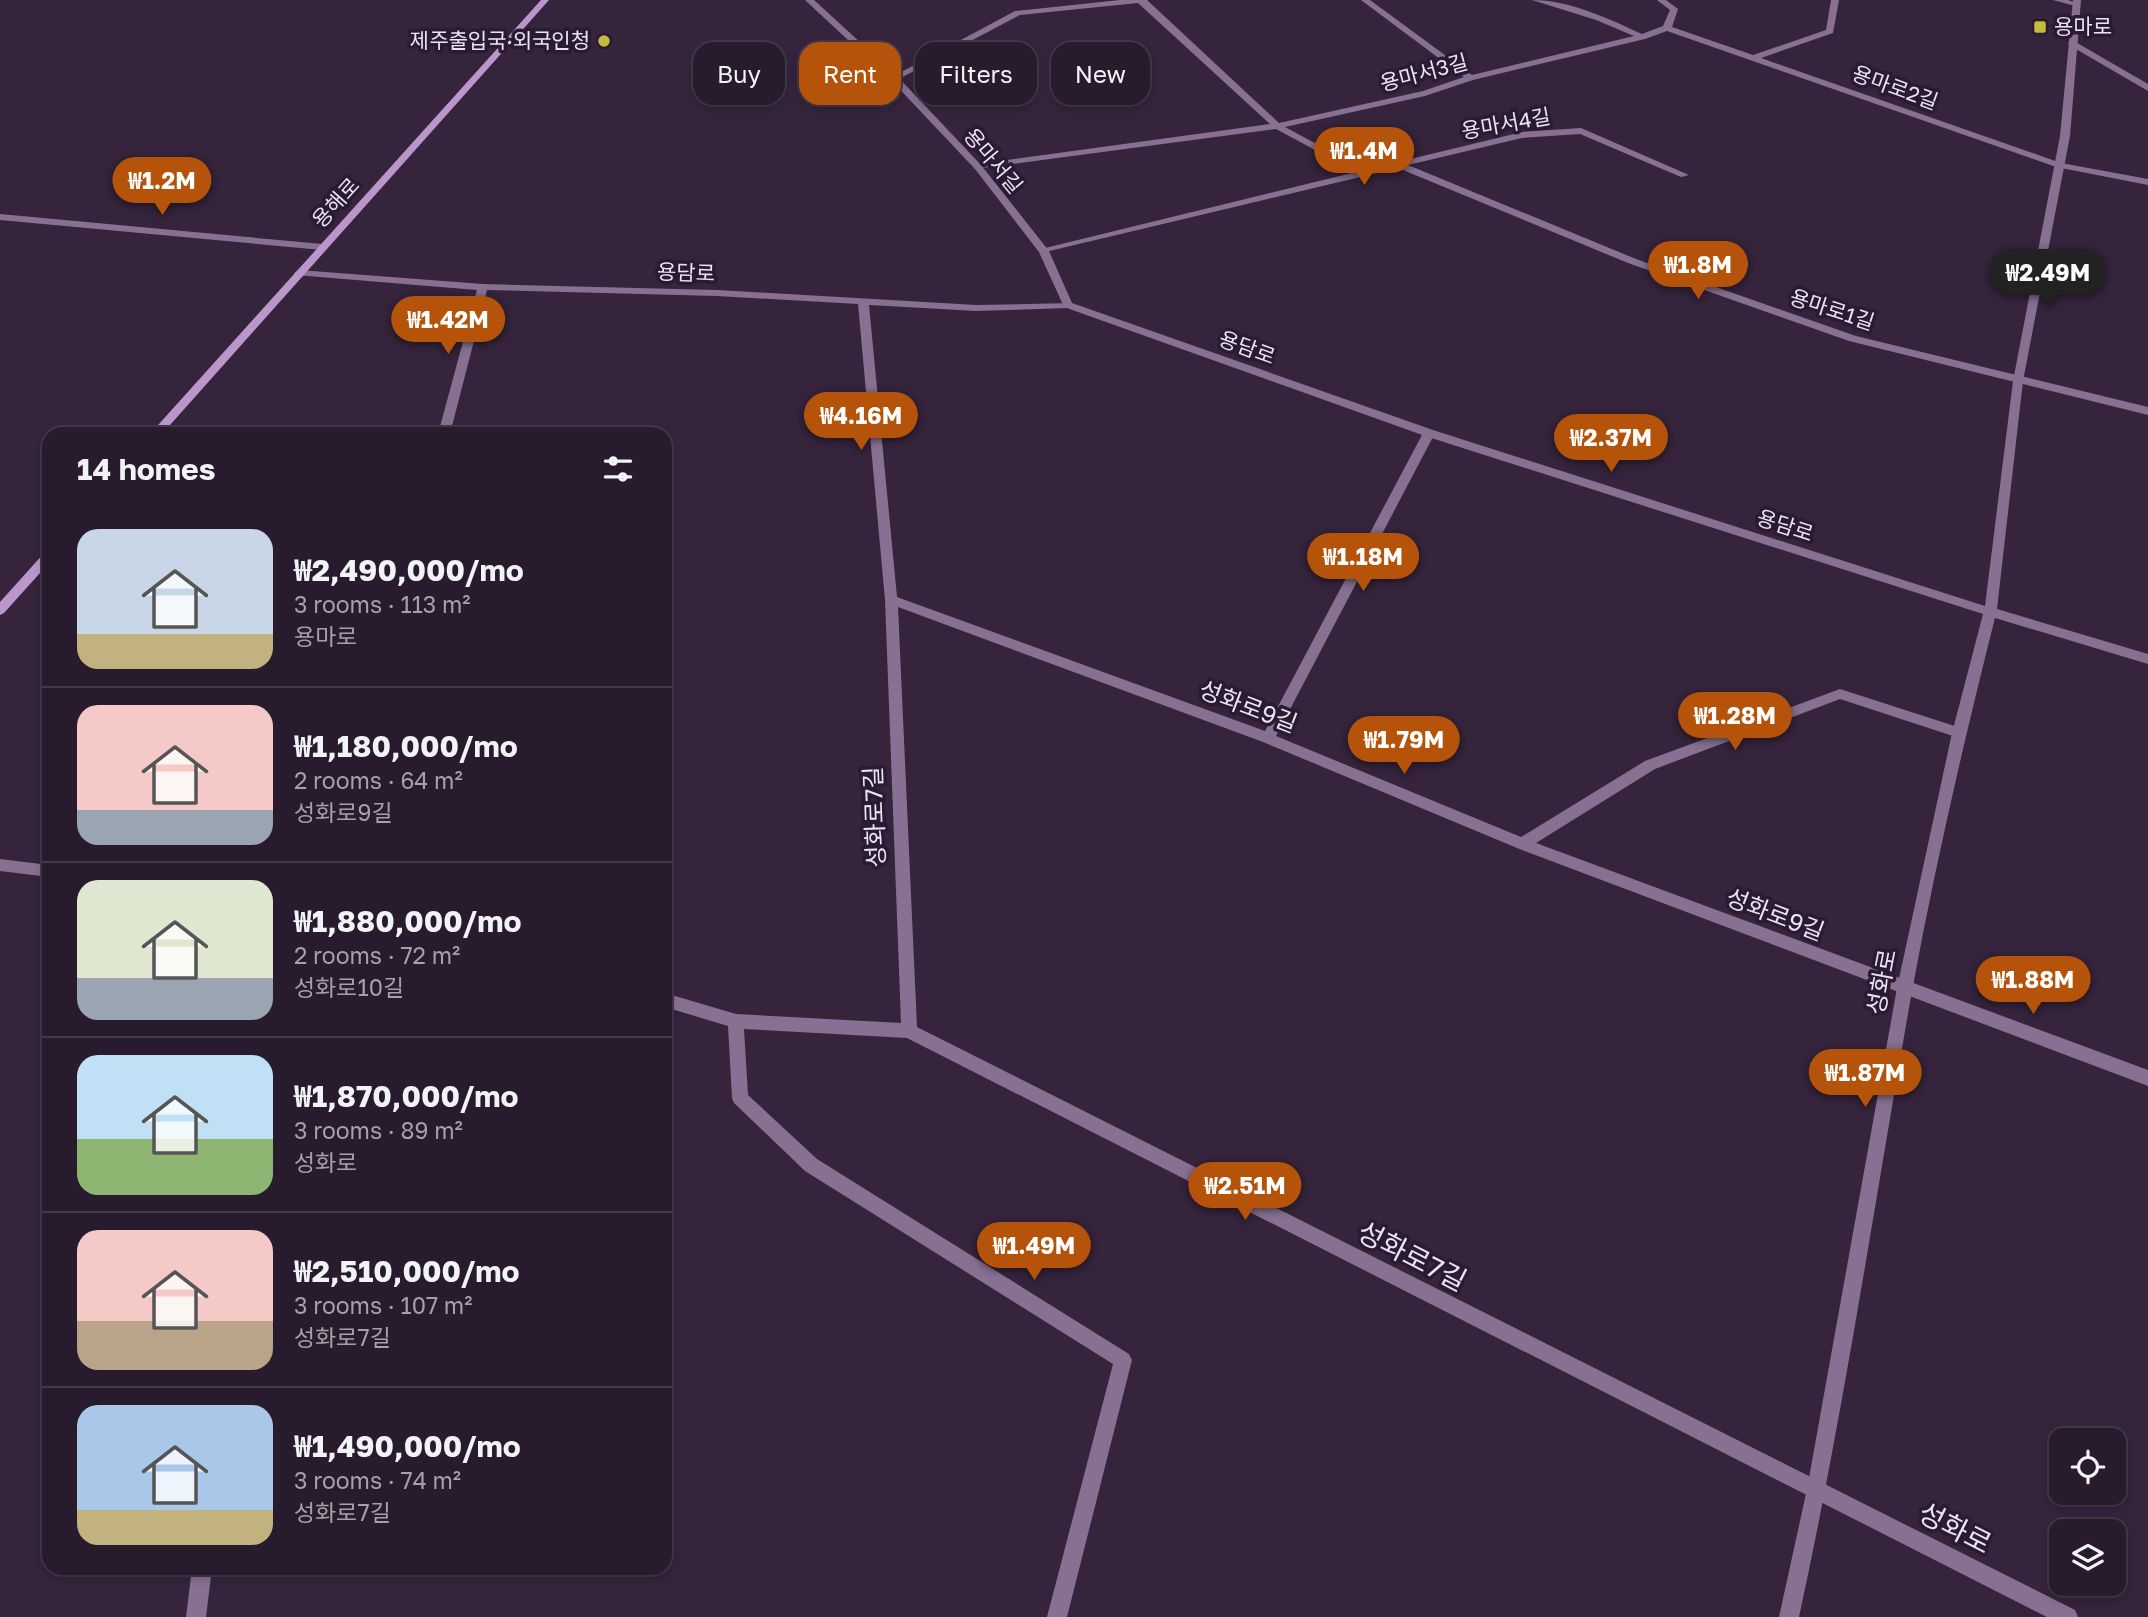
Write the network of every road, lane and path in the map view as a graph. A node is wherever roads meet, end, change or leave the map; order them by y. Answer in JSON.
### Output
{"nodes":[{"id":1,"x":545,"y":0,"type":"edge"},
{"id":2,"x":809,"y":0,"type":"edge"},
{"id":3,"x":1142,"y":0,"type":"edge"},
{"id":4,"x":1365,"y":0,"type":"edge"},
{"id":5,"x":1536,"y":0,"type":"edge"},
{"id":6,"x":1661,"y":0,"type":"edge"},
{"id":7,"x":1835,"y":0,"type":"edge"},
{"id":8,"x":2057,"y":0,"type":"edge"},
{"id":9,"x":2076,"y":2,"type":"edge"},
{"id":10,"x":1667,"y":27,"type":"junction"},
{"id":11,"x":1642,"y":37,"type":"junction"},
{"id":12,"x":855,"y":42,"type":"edge"},
{"id":13,"x":2072,"y":43,"type":"junction"},
{"id":14,"x":1756,"y":57,"type":"junction"},
{"id":15,"x":901,"y":74,"type":"edge"},
{"id":16,"x":1470,"y":78,"type":"junction"},
{"id":17,"x":901,"y":85,"type":"edge"},
{"id":18,"x":2148,"y":88,"type":"edge"},
{"id":19,"x":1278,"y":126,"type":"junction"},
{"id":20,"x":1397,"y":164,"type":"junction"},
{"id":21,"x":2059,"y":165,"type":"junction"},
{"id":22,"x":978,"y":167,"type":"junction"},
{"id":23,"x":1362,"y":172,"type":"junction"},
{"id":24,"x":1684,"y":175,"type":"dead end"},
{"id":25,"x":2148,"y":182,"type":"edge"},
{"id":26,"x":0,"y":218,"type":"edge"},
{"id":27,"x":322,"y":247,"type":"junction"},
{"id":28,"x":1044,"y":251,"type":"junction"},
{"id":29,"x":299,"y":273,"type":"junction"},
{"id":30,"x":483,"y":287,"type":"junction"},
{"id":31,"x":863,"y":301,"type":"junction"},
{"id":32,"x":1068,"y":305,"type":"junction"},
{"id":33,"x":2018,"y":381,"type":"junction"},
{"id":34,"x":2148,"y":411,"type":"edge"},
{"id":35,"x":162,"y":427,"type":"edge"},
{"id":36,"x":446,"y":427,"type":"edge"},
{"id":37,"x":1429,"y":433,"type":"junction"},
{"id":38,"x":42,"y":563,"type":"edge"},
{"id":39,"x":891,"y":600,"type":"junction"},
{"id":40,"x":0,"y":610,"type":"edge"},
{"id":41,"x":1990,"y":612,"type":"junction"},
{"id":42,"x":2148,"y":659,"type":"edge"},
{"id":43,"x":1959,"y":733,"type":"junction"},
{"id":44,"x":1268,"y":738,"type":"junction"},
{"id":45,"x":1522,"y":844,"type":"junction"},
{"id":46,"x":0,"y":864,"type":"edge"},
{"id":47,"x":42,"y":870,"type":"edge"},
{"id":48,"x":1905,"y":988,"type":"junction"},
{"id":49,"x":672,"y":1002,"type":"edge"},
{"id":50,"x":736,"y":1021,"type":"junction"},
{"id":51,"x":909,"y":1031,"type":"junction"},
{"id":52,"x":2148,"y":1078,"type":"edge"},
{"id":53,"x":1817,"y":1489,"type":"junction"},
{"id":54,"x":201,"y":1575,"type":"edge"},
{"id":55,"x":196,"y":1617,"type":"edge"},
{"id":56,"x":1057,"y":1617,"type":"edge"},
{"id":57,"x":1789,"y":1617,"type":"edge"},
{"id":58,"x":2068,"y":1617,"type":"edge"}],
"edges":[{"from":1,"to":27,"type":"main road","name":"용해로"},
{"from":2,"to":12,"type":"street","name":"용마서길"},
{"from":3,"to":15,"type":"street"},
{"from":3,"to":19,"type":"street"},
{"from":4,"to":16,"type":"street"},
{"from":5,"to":11,"type":"street"},
{"from":6,"to":10,"type":"street"},
{"from":7,"to":14,"type":"street"},
{"from":8,"to":9,"type":"street"},
{"from":9,"to":13,"type":"street"},
{"from":10,"to":11,"type":"street","name":"용마서3길"},
{"from":10,"to":14,"type":"street","name":"용마로2길"},
{"from":11,"to":16,"type":"street","name":"용마서3길"},
{"from":13,"to":18,"type":"street"},
{"from":13,"to":21,"type":"street"},
{"from":14,"to":21,"type":"street","name":"용마로2길"},
{"from":16,"to":19,"type":"street","name":"용마서3길"},
{"from":17,"to":22,"type":"street","name":"용마서길"},
{"from":19,"to":22,"type":"street","name":"용마서3길"},
{"from":19,"to":23,"type":"street"},
{"from":20,"to":23,"type":"street","name":"용마서4길"},
{"from":20,"to":24,"type":"street","name":"용마서4길"},
{"from":20,"to":33,"type":"street","name":"용마로1길"},
{"from":21,"to":25,"type":"street","name":"용마로2길"},
{"from":21,"to":33,"type":"street"},
{"from":22,"to":28,"type":"street","name":"용마서길"},
{"from":23,"to":28,"type":"street","name":"용마서4길"},
{"from":26,"to":27,"type":"street"},
{"from":27,"to":29,"type":"main road","name":"용해로"},
{"from":28,"to":32,"type":"street","name":"용마서길"},
{"from":29,"to":30,"type":"street","name":"용담로"},
{"from":29,"to":35,"type":"main road","name":"용해로"},
{"from":30,"to":31,"type":"street","name":"용담로"},
{"from":30,"to":36,"type":"street"},
{"from":31,"to":32,"type":"street","name":"용담로"},
{"from":31,"to":39,"type":"street"},
{"from":32,"to":37,"type":"street","name":"용담로"},
{"from":33,"to":34,"type":"street","name":"용마로1길"},
{"from":33,"to":41,"type":"street"},
{"from":37,"to":41,"type":"street","name":"용담로"},
{"from":37,"to":44,"type":"street"},
{"from":38,"to":40,"type":"main road"},
{"from":39,"to":44,"type":"street","name":"성화로9길"},
{"from":39,"to":51,"type":"street","name":"성화로7길"},
{"from":41,"to":42,"type":"street","name":"용담로"},
{"from":41,"to":43,"type":"street","name":"성화로"},
{"from":43,"to":45,"type":"street"},
{"from":43,"to":48,"type":"street","name":"성화로"},
{"from":44,"to":45,"type":"street","name":"성화로9길"},
{"from":45,"to":48,"type":"street","name":"성화로9길"},
{"from":46,"to":47,"type":"street"},
{"from":48,"to":52,"type":"street","name":"성화로9길"},
{"from":48,"to":53,"type":"street","name":"성화로"},
{"from":49,"to":50,"type":"street","name":"성화로7길"},
{"from":50,"to":51,"type":"street","name":"성화로7길"},
{"from":50,"to":56,"type":"street"},
{"from":51,"to":53,"type":"street","name":"성화로7길"},
{"from":53,"to":57,"type":"street","name":"성화로"},
{"from":53,"to":58,"type":"street","name":"성화로"},
{"from":54,"to":55,"type":"street"}]}
